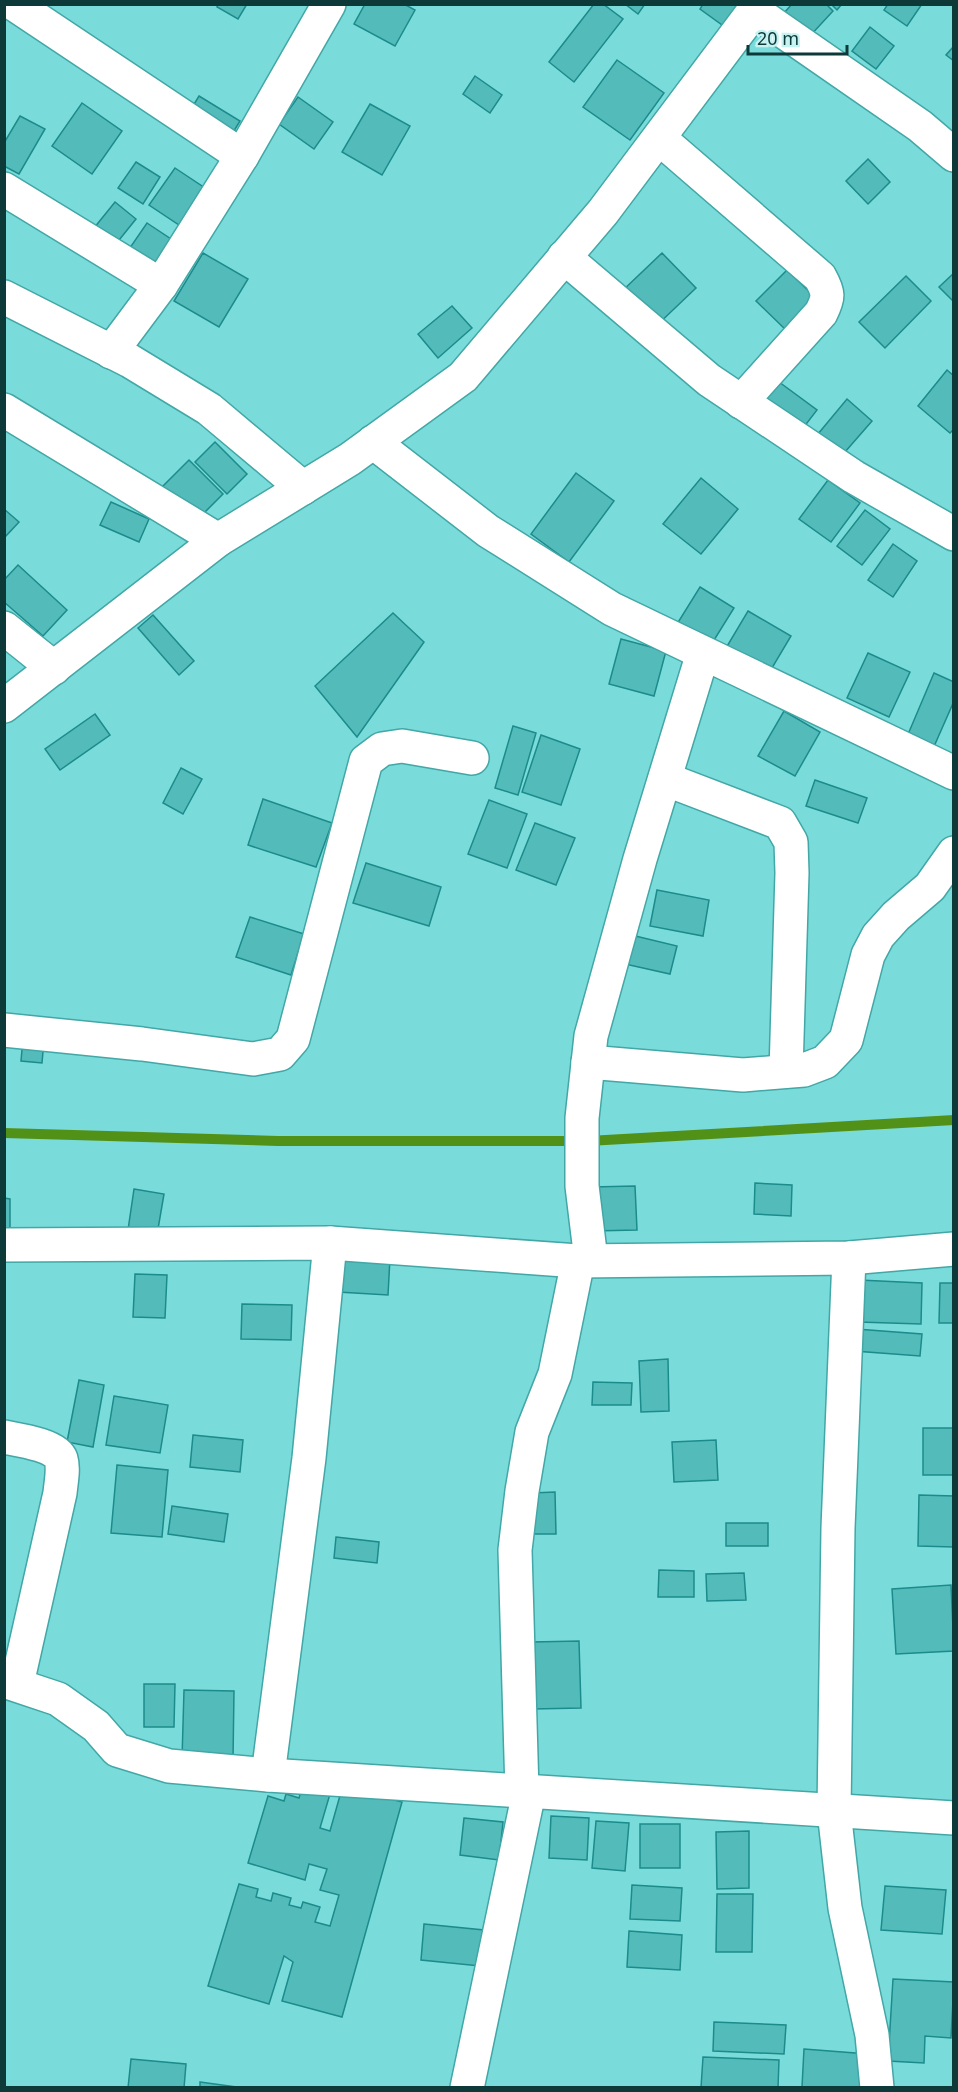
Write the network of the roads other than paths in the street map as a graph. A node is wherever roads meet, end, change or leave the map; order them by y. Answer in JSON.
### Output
{"nodes":[{"id":1,"x":14,"y":4,"type":"edge"},
{"id":2,"x":329,"y":4,"type":"edge"},
{"id":3,"x":757,"y":8,"type":"edge"},
{"id":4,"x":659,"y":138,"type":"junction"},
{"id":5,"x":954,"y":155,"type":"edge"},
{"id":6,"x":242,"y":156,"type":"junction"},
{"id":7,"x":4,"y":189,"type":"edge"},
{"id":8,"x":564,"y":257,"type":"junction"},
{"id":9,"x":161,"y":285,"type":"junction"},
{"id":10,"x":4,"y":297,"type":"edge"},
{"id":11,"x":111,"y":352,"type":"junction"},
{"id":12,"x":741,"y":402,"type":"junction"},
{"id":13,"x":4,"y":410,"type":"edge"},
{"id":14,"x":373,"y":442,"type":"junction"},
{"id":15,"x":303,"y":488,"type":"junction"},
{"id":16,"x":954,"y":534,"type":"edge"},
{"id":17,"x":218,"y":540,"type":"junction"},
{"id":18,"x":4,"y":628,"type":"edge"},
{"id":19,"x":703,"y":653,"type":"junction"},
{"id":20,"x":54,"y":668,"type":"junction"},
{"id":21,"x":4,"y":706,"type":"edge"},
{"id":22,"x":472,"y":758,"type":"dead end"},
{"id":23,"x":954,"y":773,"type":"edge"},
{"id":24,"x":665,"y":779,"type":"junction"},
{"id":25,"x":954,"y":852,"type":"edge"},
{"id":26,"x":4,"y":1030,"type":"edge"},
{"id":27,"x":588,"y":1062,"type":"junction"},
{"id":28,"x":786,"y":1071,"type":"junction"},
{"id":29,"x":330,"y":1243,"type":"junction"},
{"id":30,"x":4,"y":1245,"type":"edge"},
{"id":31,"x":954,"y":1249,"type":"edge"},
{"id":32,"x":849,"y":1258,"type":"junction"},
{"id":33,"x":584,"y":1260,"type":"junction"},
{"id":34,"x":4,"y":1437,"type":"edge"},
{"id":35,"x":11,"y":1683,"type":"edge"},
{"id":36,"x":268,"y":1775,"type":"junction"},
{"id":37,"x":525,"y":1791,"type":"junction"},
{"id":38,"x":834,"y":1811,"type":"junction"},
{"id":39,"x":954,"y":1818,"type":"edge"},
{"id":40,"x":467,"y":2088,"type":"edge"},
{"id":41,"x":877,"y":2088,"type":"edge"}],
"edges":[{"from":1,"to":6,"type":"street"},
{"from":2,"to":6,"type":"street"},
{"from":3,"to":4,"type":"street"},
{"from":3,"to":5,"type":"street"},
{"from":4,"to":8,"type":"street"},
{"from":4,"to":12,"type":"street"},
{"from":6,"to":9,"type":"street"},
{"from":7,"to":9,"type":"street"},
{"from":8,"to":12,"type":"street"},
{"from":8,"to":14,"type":"street"},
{"from":9,"to":11,"type":"street"},
{"from":10,"to":11,"type":"street"},
{"from":11,"to":15,"type":"street"},
{"from":12,"to":16,"type":"street"},
{"from":13,"to":17,"type":"street"},
{"from":14,"to":15,"type":"street"},
{"from":14,"to":19,"type":"street"},
{"from":15,"to":17,"type":"street"},
{"from":17,"to":20,"type":"street"},
{"from":18,"to":20,"type":"street"},
{"from":19,"to":23,"type":"street"},
{"from":19,"to":24,"type":"street"},
{"from":20,"to":21,"type":"street"},
{"from":22,"to":26,"type":"street"},
{"from":24,"to":27,"type":"street"},
{"from":24,"to":28,"type":"street"},
{"from":25,"to":28,"type":"street"},
{"from":27,"to":28,"type":"street"},
{"from":27,"to":33,"type":"street"},
{"from":29,"to":30,"type":"street"},
{"from":29,"to":33,"type":"street"},
{"from":29,"to":36,"type":"street"},
{"from":31,"to":32,"type":"street"},
{"from":32,"to":33,"type":"street"},
{"from":32,"to":38,"type":"street"},
{"from":33,"to":37,"type":"street"},
{"from":34,"to":35,"type":"street"},
{"from":35,"to":36,"type":"street"},
{"from":36,"to":37,"type":"street"},
{"from":37,"to":38,"type":"street"},
{"from":37,"to":40,"type":"street"},
{"from":38,"to":39,"type":"street"},
{"from":38,"to":41,"type":"street"}]}
